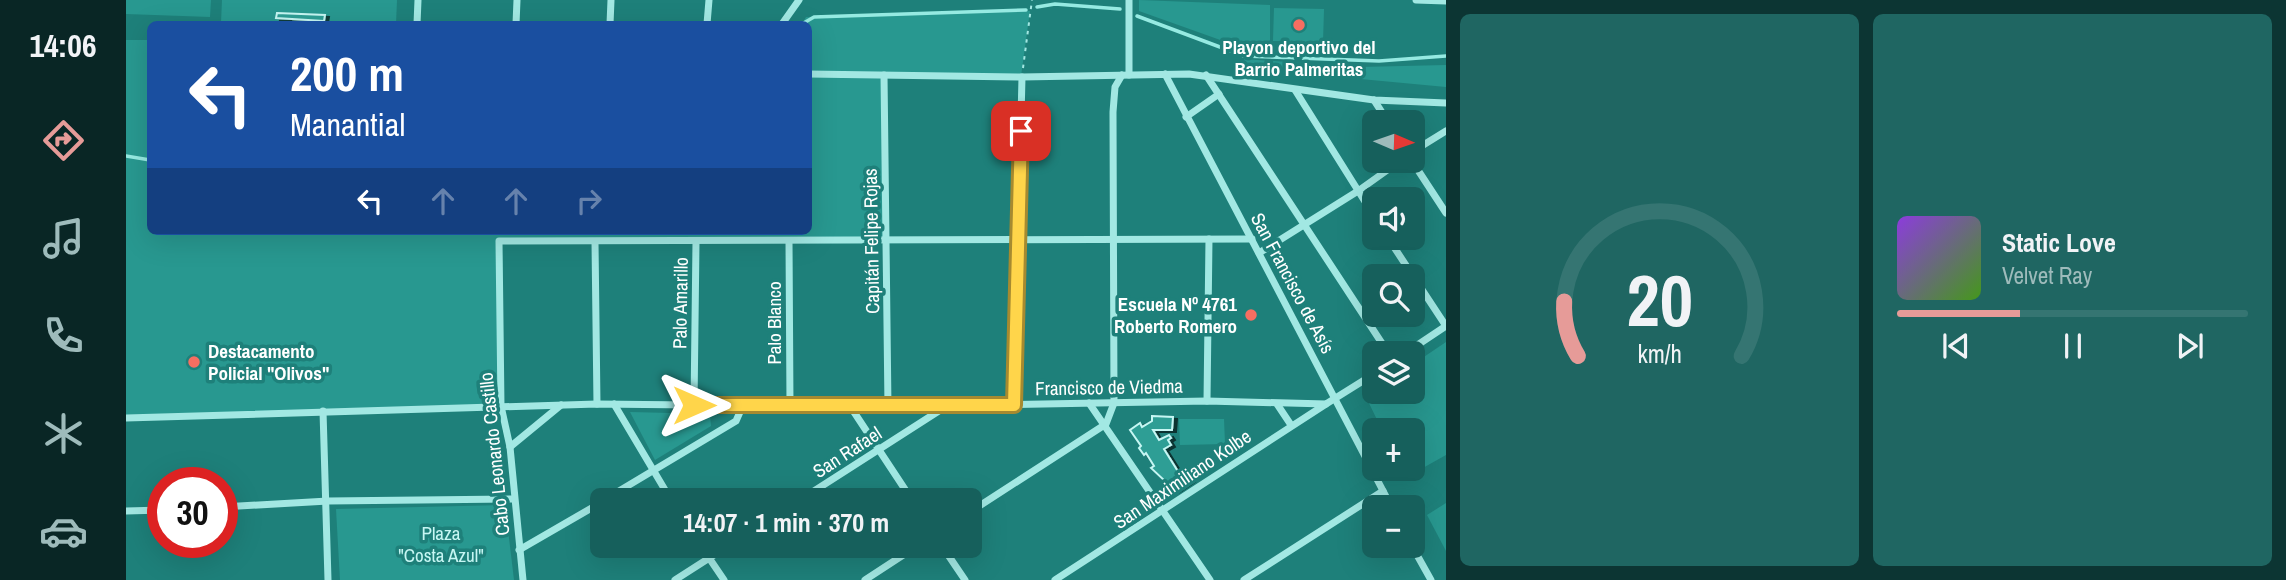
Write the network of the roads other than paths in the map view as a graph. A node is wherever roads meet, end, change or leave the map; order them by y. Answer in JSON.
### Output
{"nodes":[{"id":1,"x":418,"y":0,"type":"edge"},
{"id":2,"x":517,"y":0,"type":"edge"},
{"id":3,"x":611,"y":0,"type":"edge"},
{"id":4,"x":709,"y":0,"type":"edge"},
{"id":5,"x":799,"y":0,"type":"edge"},
{"id":6,"x":1129,"y":0,"type":"edge"},
{"id":7,"x":1416,"y":0,"type":"edge"},
{"id":8,"x":1446,"y":1,"type":"edge"},
{"id":9,"x":417,"y":21,"type":"edge"},
{"id":10,"x":516,"y":21,"type":"edge"},
{"id":11,"x":610,"y":21,"type":"edge"},
{"id":12,"x":708,"y":21,"type":"edge"},
{"id":13,"x":784,"y":21,"type":"edge"},
{"id":14,"x":812,"y":74,"type":"edge"},
{"id":15,"x":1165,"y":74,"type":"junction"},
{"id":16,"x":884,"y":75,"type":"junction"},
{"id":17,"x":1125,"y":75,"type":"junction"},
{"id":18,"x":1206,"y":75,"type":"junction"},
{"id":19,"x":1023,"y":76,"type":"junction"},
{"id":20,"x":1296,"y":90,"type":"junction"},
{"id":21,"x":1219,"y":94,"type":"junction"},
{"id":22,"x":1374,"y":100,"type":"junction"},
{"id":23,"x":1446,"y":103,"type":"edge"},
{"id":24,"x":1380,"y":110,"type":"edge"},
{"id":25,"x":1186,"y":117,"type":"junction"},
{"id":26,"x":1446,"y":131,"type":"edge"},
{"id":27,"x":1425,"y":144,"type":"edge"},
{"id":28,"x":1383,"y":173,"type":"edge"},
{"id":29,"x":1420,"y":173,"type":"edge"},
{"id":30,"x":1358,"y":191,"type":"junction"},
{"id":31,"x":1362,"y":197,"type":"edge"},
{"id":32,"x":1446,"y":213,"type":"edge"},
{"id":33,"x":1304,"y":224,"type":"junction"},
{"id":34,"x":1019,"y":239,"type":"junction"},
{"id":35,"x":1111,"y":239,"type":"junction"},
{"id":36,"x":1209,"y":239,"type":"junction"},
{"id":37,"x":1252,"y":239,"type":"junction"},
{"id":38,"x":887,"y":240,"type":"junction"},
{"id":39,"x":789,"y":241,"type":"junction"},
{"id":40,"x":595,"y":242,"type":"junction"},
{"id":41,"x":696,"y":242,"type":"junction"},
{"id":42,"x":1396,"y":250,"type":"edge"},
{"id":43,"x":1259,"y":253,"type":"junction"},
{"id":44,"x":1446,"y":326,"type":"edge"},
{"id":45,"x":1380,"y":341,"type":"edge"},
{"id":46,"x":1424,"y":341,"type":"edge"},
{"id":47,"x":1362,"y":382,"type":"edge"},
{"id":48,"x":1337,"y":399,"type":"junction"},
{"id":49,"x":1207,"y":401,"type":"junction"},
{"id":50,"x":1114,"y":402,"type":"junction"},
{"id":51,"x":1089,"y":403,"type":"junction"},
{"id":52,"x":597,"y":404,"type":"junction"},
{"id":53,"x":614,"y":404,"type":"junction"},
{"id":54,"x":1276,"y":404,"type":"junction"},
{"id":55,"x":1326,"y":404,"type":"junction"},
{"id":56,"x":501,"y":405,"type":"junction"},
{"id":57,"x":561,"y":405,"type":"junction"},
{"id":58,"x":694,"y":405,"type":"junction"},
{"id":59,"x":743,"y":405,"type":"junction"},
{"id":60,"x":790,"y":405,"type":"junction"},
{"id":61,"x":1014,"y":405,"type":"junction"},
{"id":62,"x":946,"y":406,"type":"junction"},
{"id":63,"x":850,"y":407,"type":"junction"},
{"id":64,"x":888,"y":407,"type":"junction"},
{"id":65,"x":323,"y":411,"type":"junction"},
{"id":66,"x":126,"y":418,"type":"edge"},
{"id":67,"x":1106,"y":424,"type":"junction"},
{"id":68,"x":1291,"y":425,"type":"junction"},
{"id":69,"x":510,"y":447,"type":"junction"},
{"id":70,"x":879,"y":450,"type":"junction"},
{"id":71,"x":653,"y":472,"type":"junction"},
{"id":72,"x":625,"y":488,"type":"edge"},
{"id":73,"x":663,"y":488,"type":"edge"},
{"id":74,"x":819,"y":488,"type":"edge"},
{"id":75,"x":904,"y":488,"type":"edge"},
{"id":76,"x":1383,"y":491,"type":"junction"},
{"id":77,"x":1385,"y":495,"type":"edge"},
{"id":78,"x":514,"y":499,"type":"junction"},
{"id":79,"x":328,"y":501,"type":"junction"},
{"id":80,"x":982,"y":504,"type":"edge"},
{"id":81,"x":238,"y":506,"type":"edge"},
{"id":82,"x":590,"y":509,"type":"edge"},
{"id":83,"x":147,"y":511,"type":"edge"},
{"id":84,"x":1165,"y":511,"type":"junction"},
{"id":85,"x":126,"y":512,"type":"edge"},
{"id":86,"x":519,"y":550,"type":"junction"},
{"id":87,"x":709,"y":558,"type":"joint"},
{"id":88,"x":899,"y":558,"type":"edge"},
{"id":89,"x":950,"y":558,"type":"edge"},
{"id":90,"x":1419,"y":558,"type":"edge"},
{"id":91,"x":328,"y":580,"type":"edge"},
{"id":92,"x":523,"y":580,"type":"edge"},
{"id":93,"x":675,"y":580,"type":"edge"},
{"id":94,"x":724,"y":580,"type":"edge"},
{"id":95,"x":865,"y":580,"type":"edge"},
{"id":96,"x":965,"y":580,"type":"edge"},
{"id":97,"x":1055,"y":580,"type":"edge"},
{"id":98,"x":1210,"y":580,"type":"edge"},
{"id":99,"x":1244,"y":580,"type":"edge"},
{"id":100,"x":1431,"y":580,"type":"edge"}],
"edges":[{"from":1,"to":9,"type":"street"},
{"from":2,"to":10,"type":"street"},
{"from":3,"to":11,"type":"street"},
{"from":4,"to":12,"type":"street"},
{"from":5,"to":13,"type":"street"},
{"from":6,"to":17,"type":"street"},
{"from":7,"to":8,"type":"street"},
{"from":14,"to":16,"type":"street"},
{"from":15,"to":17,"type":"street"},
{"from":15,"to":18,"type":"street"},
{"from":15,"to":25,"type":"street","name":"San Francisco de Asís"},
{"from":16,"to":19,"type":"street"},
{"from":16,"to":38,"type":"street","name":"Capitán Felipe Rojas"},
{"from":17,"to":19,"type":"street"},
{"from":17,"to":35,"type":"street"},
{"from":18,"to":20,"type":"street"},
{"from":18,"to":21,"type":"street"},
{"from":19,"to":34,"type":"street"},
{"from":20,"to":22,"type":"street"},
{"from":20,"to":30,"type":"street"},
{"from":21,"to":25,"type":"street"},
{"from":21,"to":33,"type":"street"},
{"from":22,"to":23,"type":"street"},
{"from":22,"to":24,"type":"street"},
{"from":25,"to":37,"type":"street","name":"San Francisco de Asís"},
{"from":26,"to":27,"type":"street"},
{"from":28,"to":30,"type":"street"},
{"from":29,"to":32,"type":"street"},
{"from":30,"to":31,"type":"street"},
{"from":30,"to":33,"type":"street"},
{"from":33,"to":43,"type":"street"},
{"from":33,"to":45,"type":"street"},
{"from":34,"to":35,"type":"street"},
{"from":34,"to":38,"type":"street"},
{"from":34,"to":61,"type":"street"},
{"from":35,"to":36,"type":"street"},
{"from":35,"to":50,"type":"street"},
{"from":36,"to":37,"type":"street"},
{"from":36,"to":49,"type":"street"},
{"from":37,"to":43,"type":"street","name":"San Francisco de Asís"},
{"from":38,"to":39,"type":"street"},
{"from":38,"to":64,"type":"street","name":"Capitán Felipe Rojas"},
{"from":39,"to":41,"type":"street"},
{"from":39,"to":60,"type":"street","name":"Palo Blanco"},
{"from":40,"to":41,"type":"street"},
{"from":40,"to":52,"type":"street"},
{"from":40,"to":56,"type":"street","name":"Cabo Leonardo Castillo"},
{"from":41,"to":58,"type":"street","name":"Palo Amarillo"},
{"from":42,"to":44,"type":"street"},
{"from":43,"to":48,"type":"street","name":"San Francisco de Asís"},
{"from":44,"to":46,"type":"street"},
{"from":47,"to":48,"type":"street","name":"Francisco de Viedma"},
{"from":48,"to":55,"type":"street","name":"Francisco de Viedma"},
{"from":48,"to":76,"type":"street","name":"San Francisco de Asís"},
{"from":49,"to":50,"type":"street","name":"Francisco de Viedma"},
{"from":49,"to":54,"type":"street","name":"Francisco de Viedma"},
{"from":50,"to":51,"type":"street","name":"Francisco de Viedma"},
{"from":50,"to":67,"type":"street"},
{"from":51,"to":61,"type":"street","name":"Francisco de Viedma"},
{"from":51,"to":67,"type":"street"},
{"from":52,"to":53,"type":"street","name":"Francisco de Viedma"},
{"from":52,"to":57,"type":"street","name":"Francisco de Viedma"},
{"from":53,"to":58,"type":"street","name":"Francisco de Viedma"},
{"from":53,"to":71,"type":"street"},
{"from":54,"to":55,"type":"street","name":"Francisco de Viedma"},
{"from":54,"to":68,"type":"street"},
{"from":55,"to":68,"type":"street","name":"San Maximiliano Kolbe"},
{"from":56,"to":57,"type":"street","name":"Francisco de Viedma"},
{"from":56,"to":65,"type":"street","name":"Francisco de Viedma"},
{"from":56,"to":69,"type":"street","name":"Cabo Leonardo Castillo"},
{"from":57,"to":69,"type":"street"},
{"from":58,"to":59,"type":"street","name":"Francisco de Viedma"},
{"from":59,"to":60,"type":"street","name":"Francisco de Viedma"},
{"from":59,"to":71,"type":"street"},
{"from":60,"to":63,"type":"street","name":"Francisco de Viedma"},
{"from":61,"to":62,"type":"street","name":"Francisco de Viedma"},
{"from":62,"to":64,"type":"street","name":"Francisco de Viedma"},
{"from":62,"to":70,"type":"street","name":"San Rafael"},
{"from":63,"to":64,"type":"street","name":"Francisco de Viedma"},
{"from":63,"to":70,"type":"street"},
{"from":65,"to":66,"type":"street","name":"Francisco de Viedma"},
{"from":65,"to":79,"type":"street"},
{"from":67,"to":80,"type":"street"},
{"from":67,"to":84,"type":"street"},
{"from":68,"to":84,"type":"street","name":"San Maximiliano Kolbe"},
{"from":69,"to":78,"type":"street","name":"Cabo Leonardo Castillo"},
{"from":70,"to":74,"type":"street","name":"San Rafael"},
{"from":70,"to":75,"type":"street"},
{"from":71,"to":72,"type":"street"},
{"from":71,"to":73,"type":"street"},
{"from":76,"to":77,"type":"street","name":"San Francisco de Asís"},
{"from":76,"to":99,"type":"street"},
{"from":78,"to":79,"type":"street"},
{"from":78,"to":86,"type":"street","name":"Cabo Leonardo Castillo"},
{"from":79,"to":81,"type":"street"},
{"from":79,"to":91,"type":"street"},
{"from":82,"to":86,"type":"street"},
{"from":83,"to":85,"type":"street"},
{"from":84,"to":97,"type":"street","name":"San Maximiliano Kolbe"},
{"from":84,"to":98,"type":"street"},
{"from":86,"to":92,"type":"street","name":"Cabo Leonardo Castillo"},
{"from":87,"to":93,"type":"street"},
{"from":87,"to":94,"type":"street"},
{"from":88,"to":95,"type":"street"},
{"from":89,"to":96,"type":"street"},
{"from":90,"to":100,"type":"street"}]}
